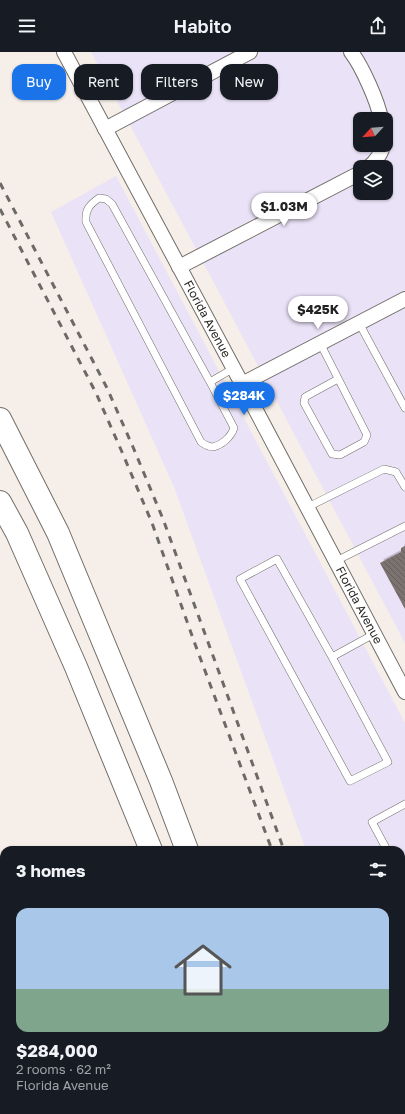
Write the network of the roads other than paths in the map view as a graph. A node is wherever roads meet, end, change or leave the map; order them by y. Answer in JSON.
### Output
{"nodes":[{"id":1,"x":64,"y":52,"type":"edge"},
{"id":2,"x":250,"y":52,"type":"edge"},
{"id":3,"x":351,"y":52,"type":"edge"},
{"id":4,"x":379,"y":112,"type":"edge"},
{"id":5,"x":106,"y":129,"type":"junction"},
{"id":6,"x":353,"y":177,"type":"edge"},
{"id":7,"x":179,"y":267,"type":"junction"},
{"id":8,"x":405,"y":299,"type":"edge"},
{"id":9,"x":359,"y":323,"type":"junction"},
{"id":10,"x":320,"y":343,"type":"junction"},
{"id":11,"x":234,"y":368,"type":"junction"},
{"id":12,"x":338,"y":379,"type":"junction"},
{"id":13,"x":210,"y":382,"type":"junction"},
{"id":14,"x":242,"y":384,"type":"junction"},
{"id":15,"x":405,"y":408,"type":"edge"},
{"id":16,"x":0,"y":419,"type":"edge"},
{"id":17,"x":405,"y":487,"type":"edge"},
{"id":18,"x":0,"y":502,"type":"edge"},
{"id":19,"x":308,"y":507,"type":"junction"},
{"id":20,"x":405,"y":526,"type":"edge"},
{"id":21,"x":336,"y":561,"type":"junction"},
{"id":22,"x":374,"y":634,"type":"junction"},
{"id":23,"x":332,"y":657,"type":"junction"},
{"id":24,"x":405,"y":692,"type":"edge"},
{"id":25,"x":405,"y":804,"type":"edge"},
{"id":26,"x":149,"y":846,"type":"edge"},
{"id":27,"x":185,"y":846,"type":"edge"},
{"id":28,"x":385,"y":846,"type":"edge"}],
"edges":[{"from":1,"to":5,"type":"street","name":"Florida Avenue"},
{"from":2,"to":5,"type":"street"},
{"from":3,"to":4,"type":"street"},
{"from":5,"to":7,"type":"street","name":"Florida Avenue"},
{"from":6,"to":7,"type":"street"},
{"from":7,"to":11,"type":"street","name":"Florida Avenue"},
{"from":8,"to":9,"type":"street"},
{"from":9,"to":10,"type":"street"},
{"from":9,"to":15,"type":"lane"},
{"from":10,"to":12,"type":"lane"},
{"from":10,"to":14,"type":"street"},
{"from":11,"to":13,"type":"lane"},
{"from":11,"to":14,"type":"street","name":"Florida Avenue"},
{"from":12,"to":12,"type":"lane"},
{"from":13,"to":13,"type":"lane"},
{"from":14,"to":19,"type":"street","name":"Florida Avenue"},
{"from":16,"to":27,"type":"highway"},
{"from":17,"to":19,"type":"lane"},
{"from":18,"to":26,"type":"highway"},
{"from":19,"to":21,"type":"street","name":"Florida Avenue"},
{"from":20,"to":21,"type":"lane"},
{"from":21,"to":22,"type":"street","name":"Florida Avenue"},
{"from":22,"to":23,"type":"lane"},
{"from":22,"to":24,"type":"street","name":"Florida Avenue"},
{"from":23,"to":23,"type":"lane"},
{"from":25,"to":28,"type":"lane"}]}
